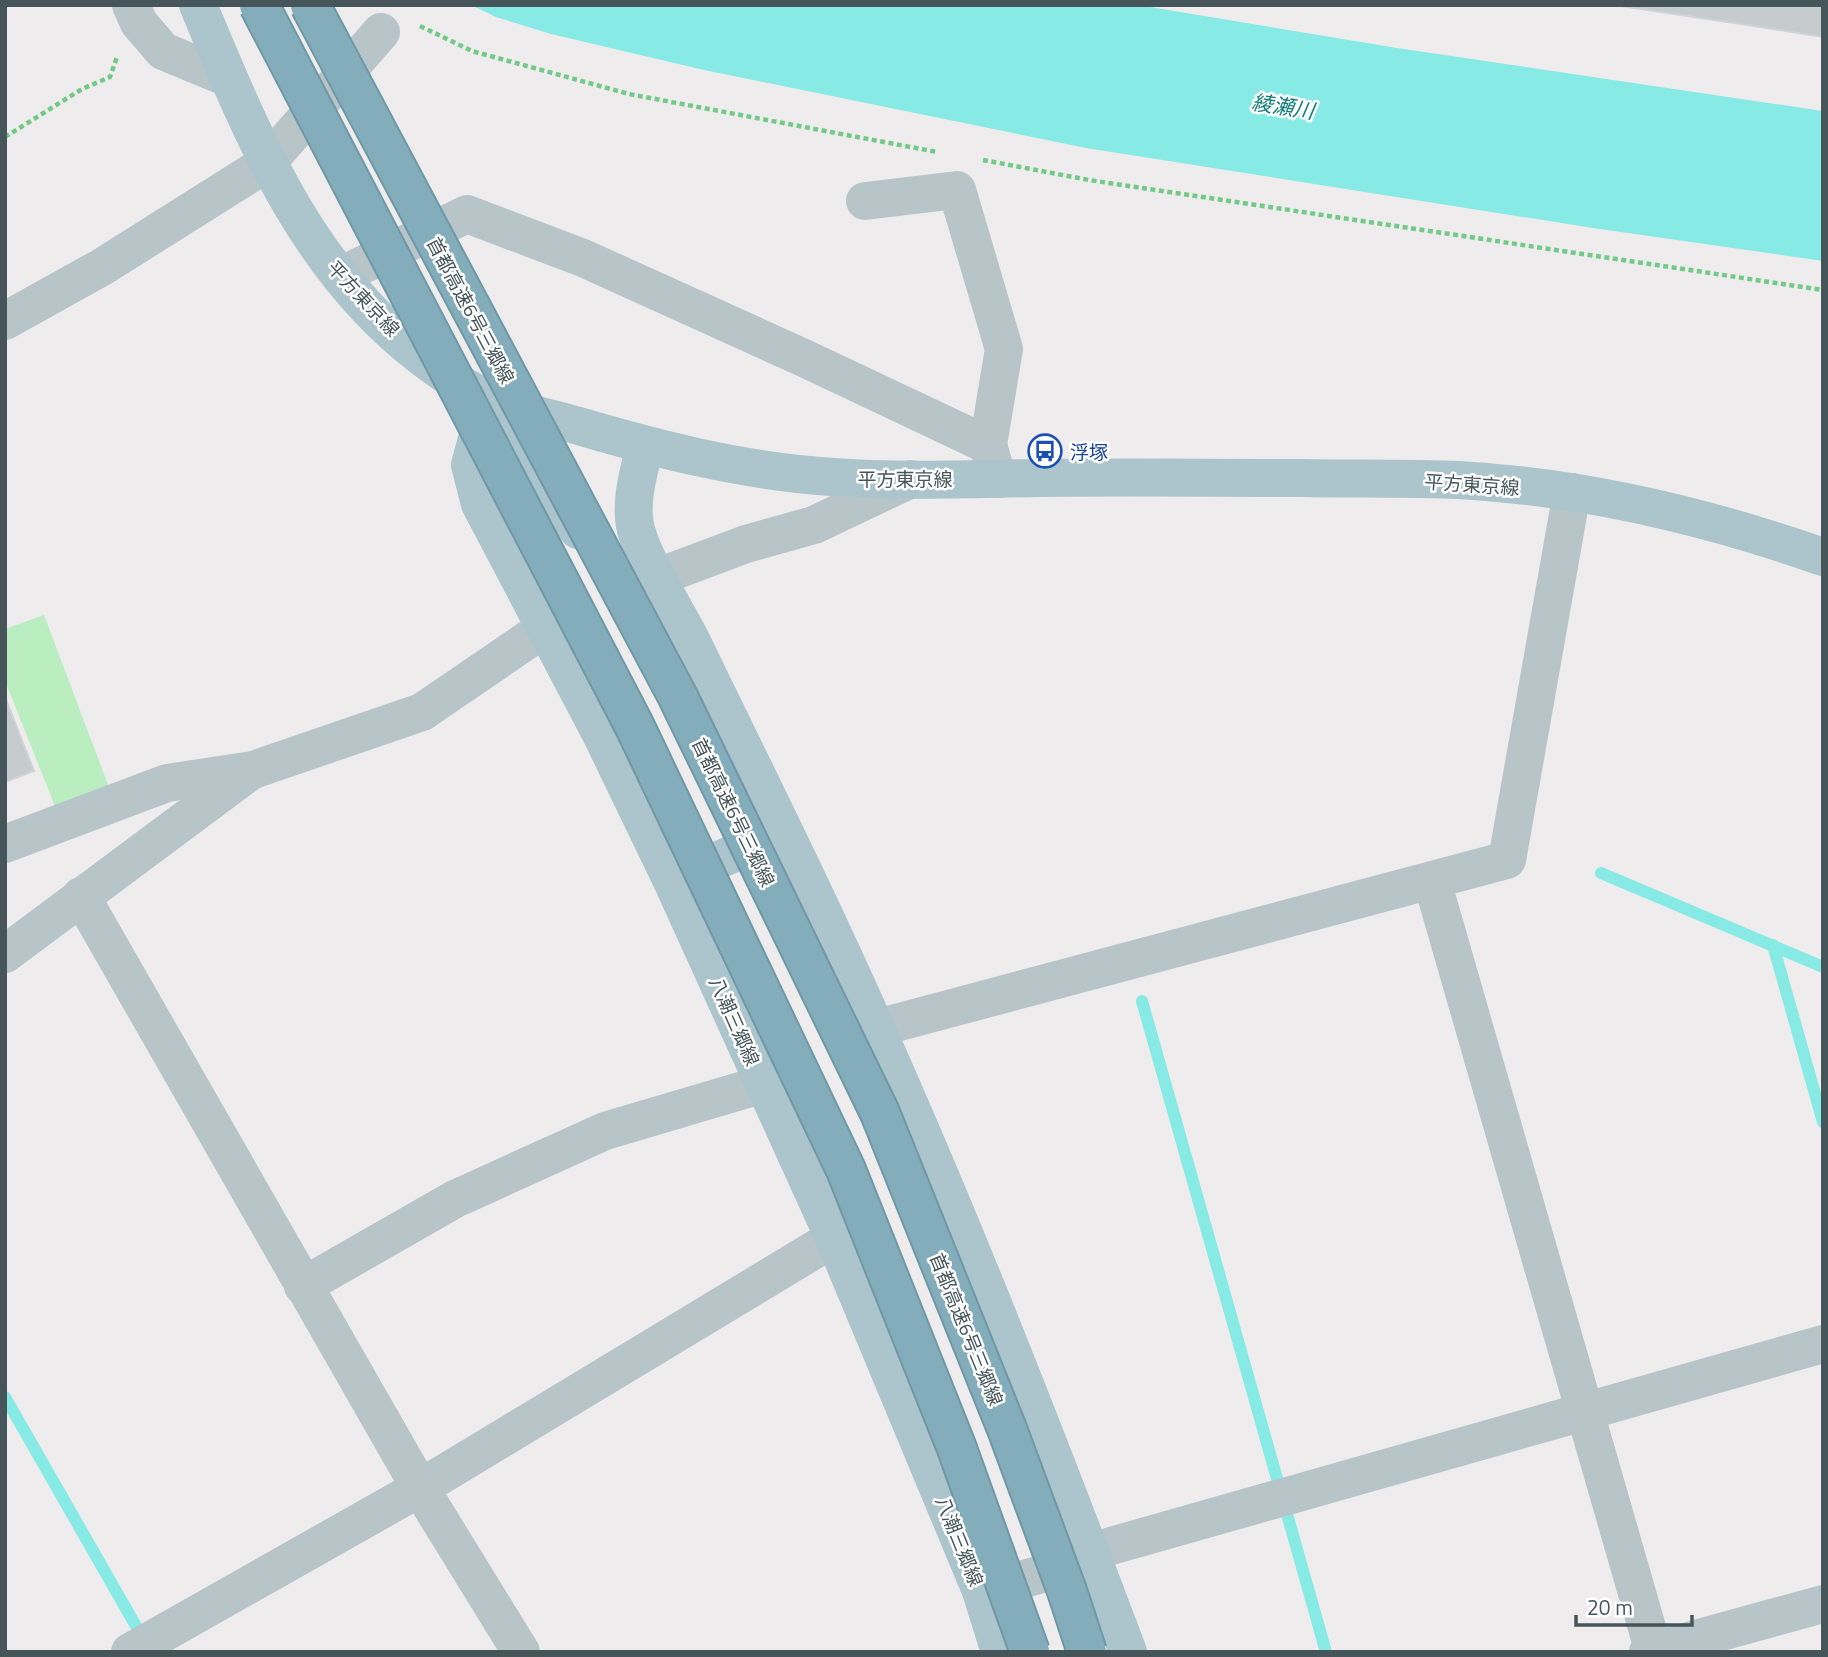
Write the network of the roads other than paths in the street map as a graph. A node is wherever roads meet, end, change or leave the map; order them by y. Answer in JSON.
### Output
{"nodes":[{"id":1,"x":198,"y":5,"type":"edge"},
{"id":2,"x":259,"y":5,"type":"edge"},
{"id":3,"x":310,"y":5,"type":"edge"},
{"id":4,"x":132,"y":8,"type":"edge"},
{"id":5,"x":381,"y":32,"type":"road end"},
{"id":6,"x":228,"y":78,"type":"junction"},
{"id":7,"x":267,"y":163,"type":"junction"},
{"id":8,"x":865,"y":201,"type":"dead end"},
{"id":9,"x":340,"y":276,"type":"junction"},
{"id":10,"x":5,"y":321,"type":"edge"},
{"id":11,"x":488,"y":399,"type":"junction"},
{"id":12,"x":645,"y":446,"type":"junction"},
{"id":13,"x":993,"y":462,"type":"junction"},
{"id":14,"x":911,"y":479,"type":"junction"},
{"id":15,"x":1572,"y":492,"type":"junction"},
{"id":16,"x":1823,"y":558,"type":"edge"},
{"id":17,"x":658,"y":577,"type":"junction"},
{"id":18,"x":545,"y":628,"type":"junction"},
{"id":19,"x":732,"y":724,"type":"junction"},
{"id":20,"x":253,"y":770,"type":"junction"},
{"id":21,"x":784,"y":831,"type":"junction"},
{"id":22,"x":5,"y":844,"type":"edge"},
{"id":23,"x":671,"y":881,"type":"junction"},
{"id":24,"x":1432,"y":881,"type":"junction"},
{"id":25,"x":81,"y":897,"type":"junction"},
{"id":26,"x":5,"y":954,"type":"edge"},
{"id":27,"x":877,"y":1028,"type":"junction"},
{"id":28,"x":764,"y":1084,"type":"junction"},
{"id":29,"x":834,"y":1238,"type":"junction"},
{"id":30,"x":303,"y":1286,"type":"junction"},
{"id":31,"x":1823,"y":1344,"type":"edge"},
{"id":32,"x":1585,"y":1412,"type":"junction"},
{"id":33,"x":420,"y":1488,"type":"junction"},
{"id":34,"x":1092,"y":1556,"type":"junction"},
{"id":35,"x":981,"y":1591,"type":"junction"},
{"id":36,"x":1823,"y":1604,"type":"edge"},
{"id":37,"x":1652,"y":1651,"type":"edge"},
{"id":38,"x":130,"y":1652,"type":"edge"},
{"id":39,"x":521,"y":1652,"type":"edge"},
{"id":40,"x":1000,"y":1652,"type":"edge"},
{"id":41,"x":1030,"y":1652,"type":"edge"},
{"id":42,"x":1087,"y":1652,"type":"edge"},
{"id":43,"x":1128,"y":1652,"type":"edge"}],
"edges":[{"from":1,"to":6,"type":"main road","name":"平方東京線"},
{"from":2,"to":41,"type":"highway","bridge":true},
{"from":3,"to":42,"type":"highway","name":"首都高速6号三郷線","bridge":true},
{"from":4,"to":6,"type":"street"},
{"from":5,"to":7,"type":"street"},
{"from":6,"to":7,"type":"main road","name":"平方東京線"},
{"from":7,"to":9,"type":"main road","name":"平方東京線"},
{"from":7,"to":10,"type":"street"},
{"from":8,"to":13,"type":"street"},
{"from":9,"to":11,"type":"main road","name":"平方東京線"},
{"from":9,"to":13,"type":"street"},
{"from":11,"to":12,"type":"main road","name":"平方東京線"},
{"from":11,"to":18,"type":"main road","name":"八潮三郷線"},
{"from":11,"to":19,"type":"main road"},
{"from":12,"to":14,"type":"main road","name":"平方東京線"},
{"from":12,"to":17,"type":"main road"},
{"from":13,"to":14,"type":"main road","name":"平方東京線"},
{"from":13,"to":15,"type":"main road","name":"平方東京線"},
{"from":14,"to":17,"type":"street"},
{"from":15,"to":16,"type":"main road","name":"平方東京線"},
{"from":15,"to":24,"type":"street"},
{"from":17,"to":19,"type":"main road"},
{"from":18,"to":20,"type":"street"},
{"from":18,"to":23,"type":"main road","name":"八潮三郷線"},
{"from":19,"to":21,"type":"main road"},
{"from":20,"to":22,"type":"street"},
{"from":20,"to":25,"type":"street"},
{"from":21,"to":23,"type":"main road"},
{"from":21,"to":27,"type":"main road"},
{"from":23,"to":28,"type":"main road","name":"八潮三郷線"},
{"from":24,"to":27,"type":"street"},
{"from":24,"to":32,"type":"street"},
{"from":25,"to":26,"type":"street"},
{"from":25,"to":30,"type":"street"},
{"from":27,"to":34,"type":"main road"},
{"from":28,"to":29,"type":"main road","name":"八潮三郷線"},
{"from":28,"to":30,"type":"street"},
{"from":29,"to":33,"type":"street"},
{"from":29,"to":35,"type":"main road","name":"八潮三郷線"},
{"from":30,"to":33,"type":"street"},
{"from":31,"to":32,"type":"street"},
{"from":32,"to":34,"type":"street"},
{"from":32,"to":37,"type":"street"},
{"from":33,"to":38,"type":"street"},
{"from":33,"to":39,"type":"street"},
{"from":34,"to":35,"type":"street"},
{"from":34,"to":43,"type":"main road"},
{"from":35,"to":40,"type":"main road","name":"八潮三郷線"},
{"from":36,"to":37,"type":"street"}]}
